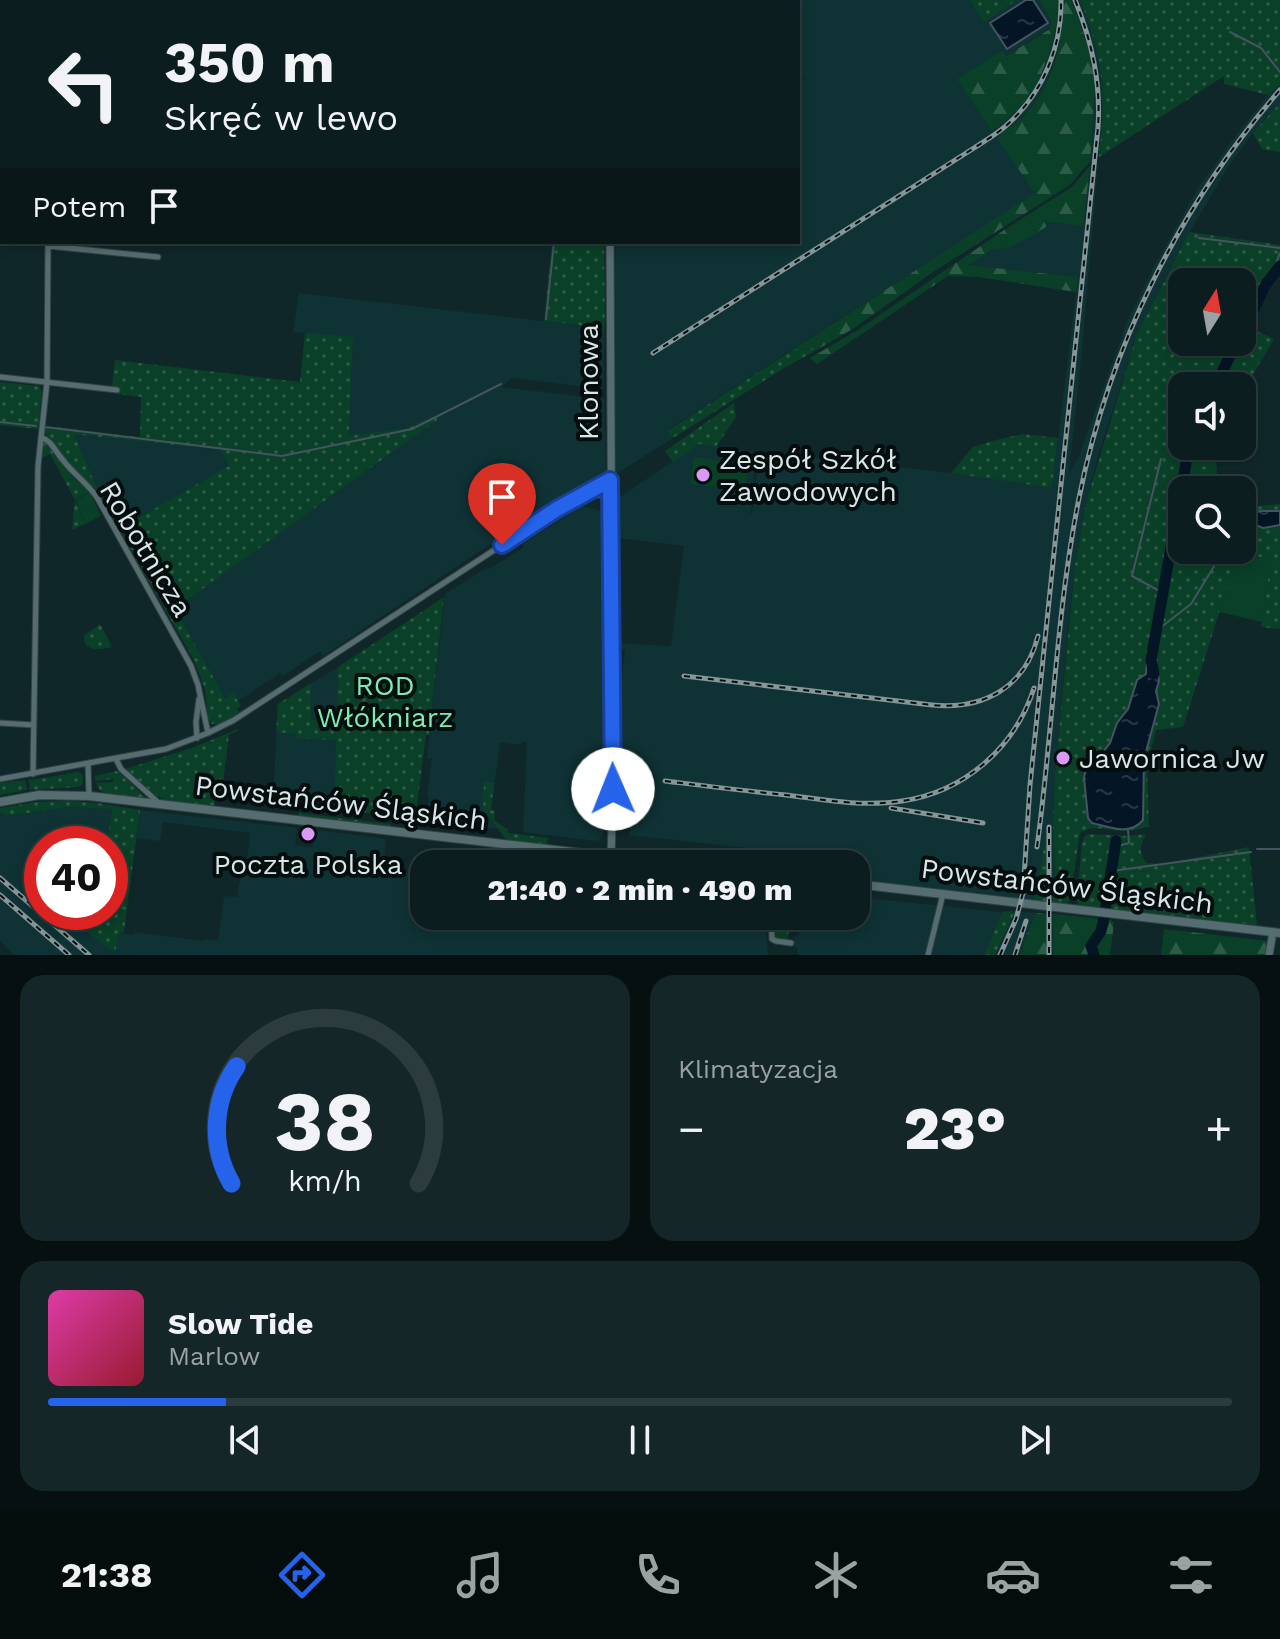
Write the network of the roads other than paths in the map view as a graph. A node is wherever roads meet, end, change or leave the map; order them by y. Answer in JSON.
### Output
{"nodes":[{"id":1,"x":48,"y":244,"type":"edge"},
{"id":2,"x":610,"y":244,"type":"edge"},
{"id":3,"x":158,"y":257,"type":"dead end"},
{"id":4,"x":0,"y":377,"type":"edge"},
{"id":5,"x":47,"y":382,"type":"junction"},
{"id":6,"x":117,"y":390,"type":"dead end"},
{"id":7,"x":40,"y":437,"type":"junction"},
{"id":8,"x":610,"y":480,"type":"junction"},
{"id":9,"x":610,"y":495,"type":"junction"},
{"id":10,"x":578,"y":498,"type":"junction"},
{"id":11,"x":199,"y":694,"type":"junction"},
{"id":12,"x":0,"y":723,"type":"edge"},
{"id":13,"x":34,"y":725,"type":"junction"},
{"id":14,"x":208,"y":733,"type":"junction"},
{"id":15,"x":197,"y":738,"type":"junction"},
{"id":16,"x":116,"y":759,"type":"junction"},
{"id":17,"x":88,"y":764,"type":"junction"},
{"id":18,"x":33,"y":774,"type":"junction"},
{"id":19,"x":0,"y":779,"type":"edge"},
{"id":20,"x":89,"y":796,"type":"junction"},
{"id":21,"x":4,"y":801,"type":"edge"},
{"id":22,"x":161,"y":804,"type":"junction"},
{"id":23,"x":552,"y":850,"type":"edge"},
{"id":24,"x":611,"y":850,"type":"edge"},
{"id":25,"x":870,"y":885,"type":"edge"},
{"id":26,"x":944,"y":893,"type":"junction"},
{"id":27,"x":772,"y":930,"type":"edge"},
{"id":28,"x":1276,"y":932,"type":"edge"},
{"id":29,"x":791,"y":943,"type":"dead end"},
{"id":30,"x":928,"y":955,"type":"edge"},
{"id":31,"x":1269,"y":955,"type":"edge"}],
"edges":[{"from":1,"to":3,"type":"street"},
{"from":1,"to":5,"type":"street"},
{"from":2,"to":8,"type":"street","name":"Klonowa"},
{"from":4,"to":5,"type":"street"},
{"from":5,"to":6,"type":"street"},
{"from":5,"to":7,"type":"street"},
{"from":7,"to":11,"type":"street","name":"Robotnicza"},
{"from":7,"to":13,"type":"street"},
{"from":8,"to":9,"type":"street","name":"Klonowa"},
{"from":8,"to":10,"type":"street"},
{"from":9,"to":10,"type":"street"},
{"from":9,"to":24,"type":"street","name":"Klonowa"},
{"from":10,"to":14,"type":"street"},
{"from":11,"to":14,"type":"street","name":"Robotnicza"},
{"from":11,"to":15,"type":"street","name":"Robotnicza"},
{"from":12,"to":13,"type":"street"},
{"from":13,"to":18,"type":"street"},
{"from":14,"to":15,"type":"street"},
{"from":15,"to":16,"type":"street"},
{"from":16,"to":17,"type":"street"},
{"from":16,"to":22,"type":"street"},
{"from":17,"to":18,"type":"street"},
{"from":17,"to":20,"type":"street"},
{"from":18,"to":19,"type":"street"},
{"from":20,"to":21,"type":"main road","name":"Powstańców Śląskich"},
{"from":20,"to":22,"type":"main road","name":"Powstańców Śląskich"},
{"from":22,"to":23,"type":"main road","name":"Powstańców Śląskich"},
{"from":25,"to":26,"type":"main road","name":"Powstańców Śląskich"},
{"from":26,"to":28,"type":"main road","name":"Powstańców Śląskich"},
{"from":26,"to":30,"type":"street"},
{"from":27,"to":29,"type":"street"},
{"from":28,"to":31,"type":"street"}]}
